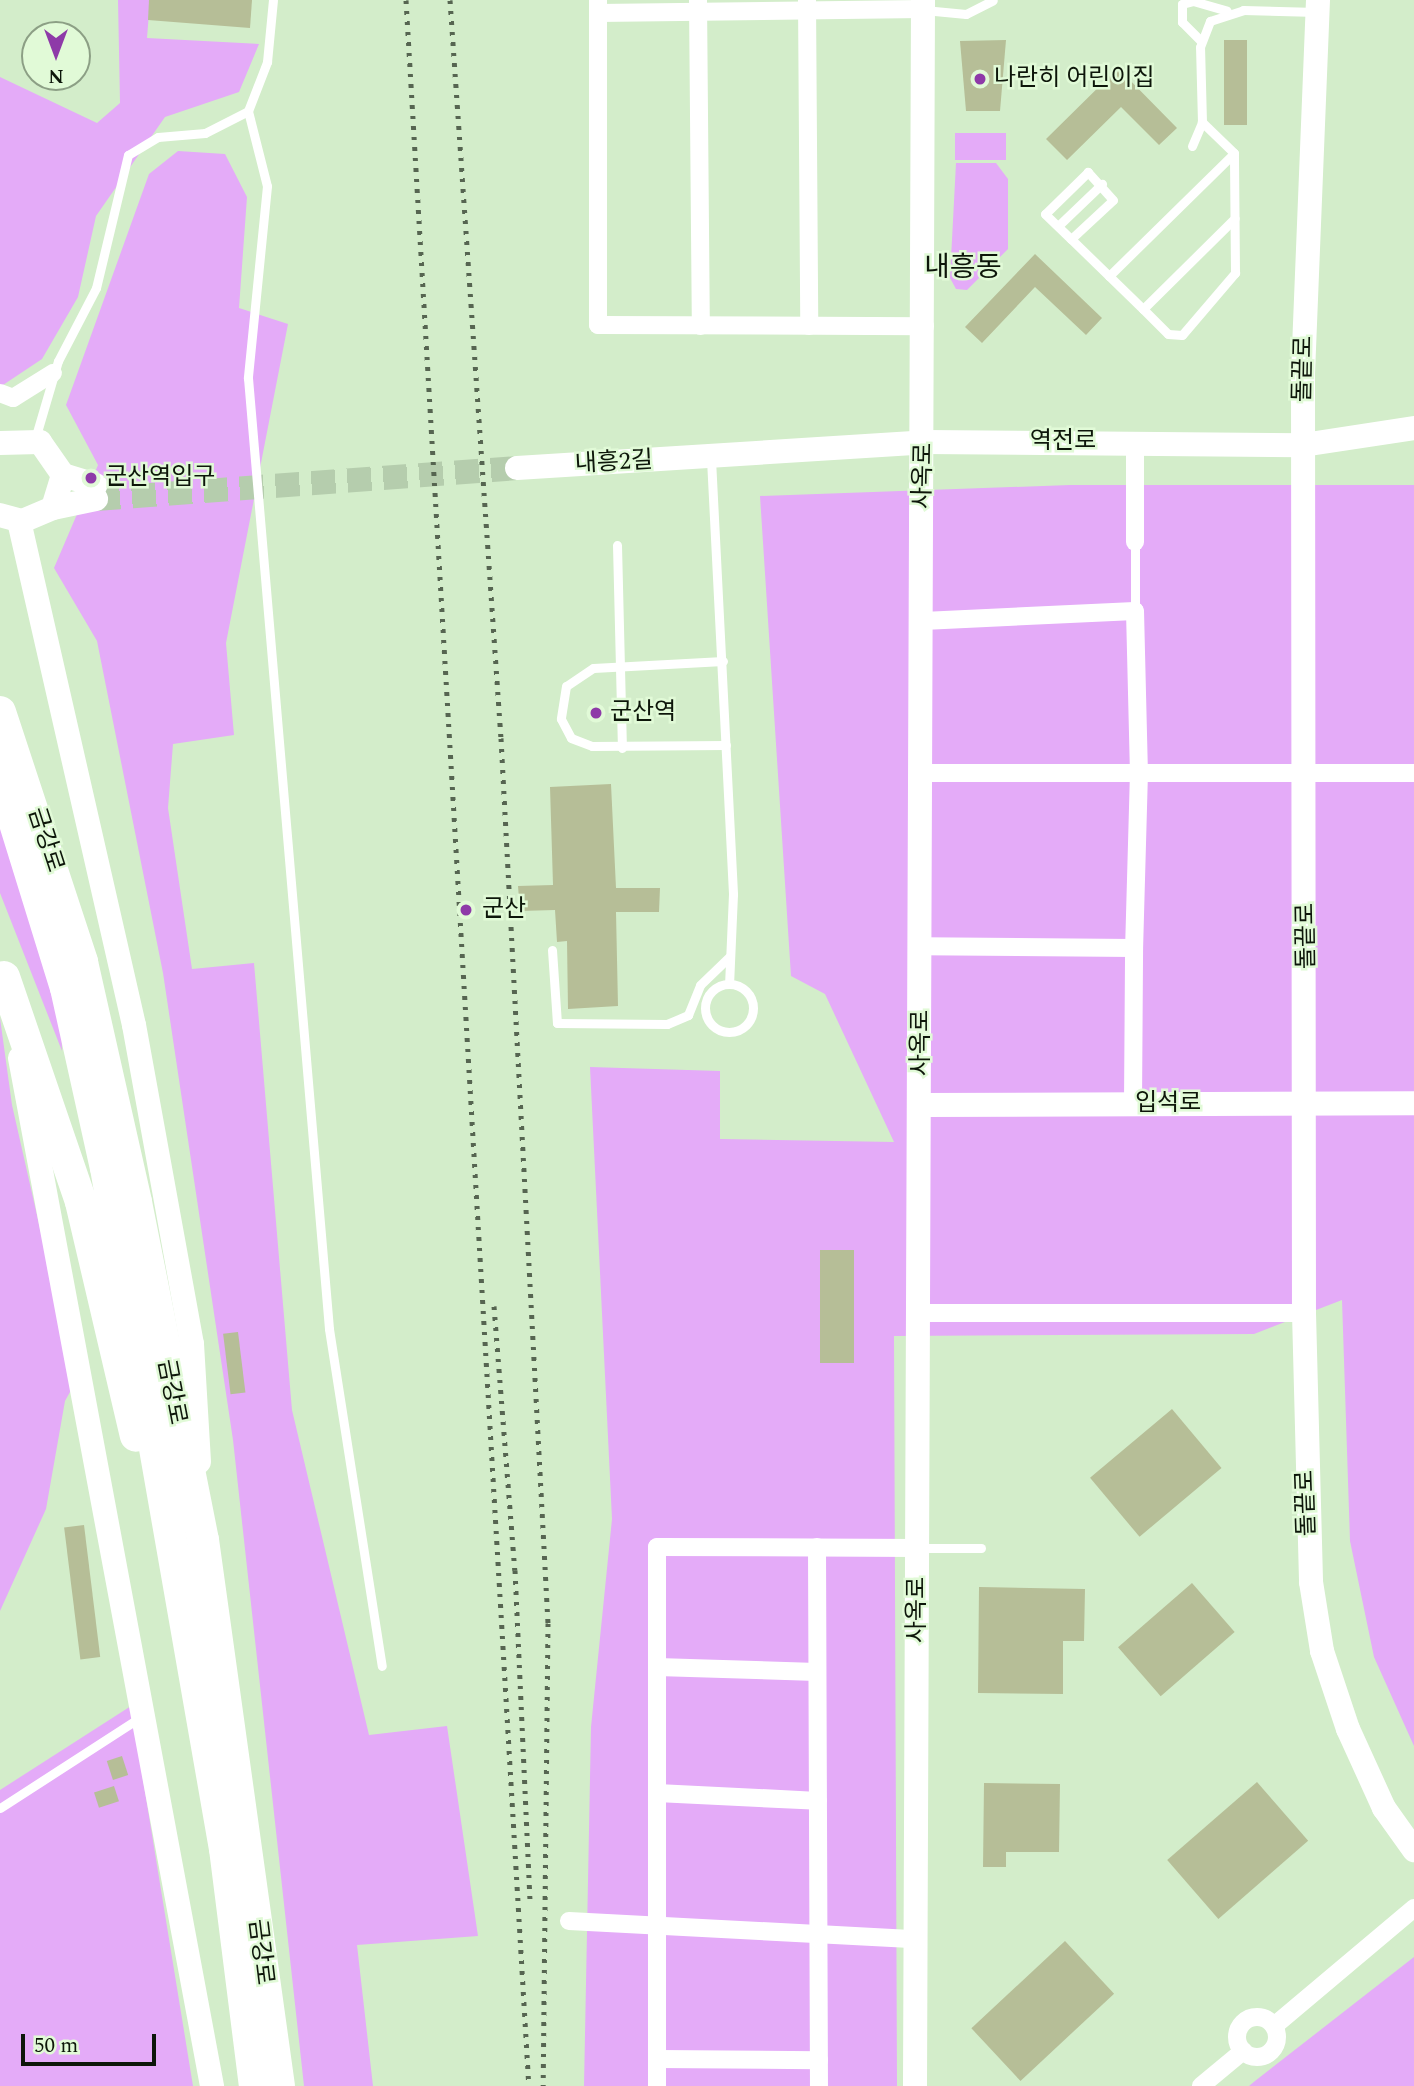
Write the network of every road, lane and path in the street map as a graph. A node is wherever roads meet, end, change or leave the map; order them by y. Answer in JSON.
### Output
{"nodes":[{"id":1,"x":273,"y":0,"type":"edge"},
{"id":2,"x":993,"y":0,"type":"edge"},
{"id":3,"x":982,"y":4,"type":"edge"},
{"id":4,"x":923,"y":5,"type":"edge"},
{"id":5,"x":598,"y":6,"type":"edge"},
{"id":6,"x":699,"y":6,"type":"edge"},
{"id":7,"x":807,"y":6,"type":"edge"},
{"id":8,"x":1318,"y":6,"type":"edge"},
{"id":9,"x":1229,"y":11,"type":"junction"},
{"id":10,"x":1200,"y":41,"type":"junction"},
{"id":11,"x":248,"y":111,"type":"junction"},
{"id":12,"x":1202,"y":122,"type":"junction"},
{"id":13,"x":1192,"y":146,"type":"dead end"},
{"id":14,"x":1234,"y":153,"type":"junction"},
{"id":15,"x":1102,"y":184,"type":"junction"},
{"id":16,"x":1235,"y":218,"type":"junction"},
{"id":17,"x":1058,"y":226,"type":"junction"},
{"id":18,"x":1071,"y":239,"type":"junction"},
{"id":19,"x":1109,"y":276,"type":"junction"},
{"id":20,"x":1143,"y":309,"type":"junction"},
{"id":21,"x":701,"y":326,"type":"junction"},
{"id":22,"x":809,"y":326,"type":"junction"},
{"id":23,"x":925,"y":326,"type":"junction"},
{"id":24,"x":53,"y":373,"type":"junction"},
{"id":25,"x":0,"y":393,"type":"edge"},
{"id":26,"x":1414,"y":428,"type":"edge"},
{"id":27,"x":34,"y":440,"type":"junction"},
{"id":28,"x":925,"y":442,"type":"junction"},
{"id":29,"x":1135,"y":442,"type":"junction"},
{"id":30,"x":0,"y":443,"type":"edge"},
{"id":31,"x":1303,"y":445,"type":"junction"},
{"id":32,"x":711,"y":459,"type":"junction"},
{"id":33,"x":517,"y":468,"type":"tunnel mouth"},
{"id":34,"x":63,"y":475,"type":"junction"},
{"id":35,"x":53,"y":508,"type":"junction"},
{"id":36,"x":10,"y":518,"type":"edge"},
{"id":37,"x":1135,"y":542,"type":"joint"},
{"id":38,"x":617,"y":545,"type":"dead end"},
{"id":39,"x":1135,"y":611,"type":"junction"},
{"id":40,"x":923,"y":621,"type":"junction"},
{"id":41,"x":723,"y":661,"type":"junction"},
{"id":42,"x":619,"y":667,"type":"junction"},
{"id":43,"x":0,"y":712,"type":"edge"},
{"id":44,"x":726,"y":745,"type":"junction"},
{"id":45,"x":622,"y":748,"type":"junction"},
{"id":46,"x":1139,"y":772,"type":"junction"},
{"id":47,"x":1305,"y":772,"type":"junction"},
{"id":48,"x":923,"y":773,"type":"junction"},
{"id":49,"x":1414,"y":773,"type":"edge"},
{"id":50,"x":0,"y":775,"type":"edge"},
{"id":51,"x":923,"y":946,"type":"junction"},
{"id":52,"x":1134,"y":948,"type":"junction"},
{"id":53,"x":552,"y":950,"type":"dead end"},
{"id":54,"x":730,"y":956,"type":"junction"},
{"id":55,"x":1,"y":971,"type":"edge"},
{"id":56,"x":729,"y":984,"type":"junction"},
{"id":57,"x":1304,"y":1103,"type":"junction"},
{"id":58,"x":1414,"y":1103,"type":"edge"},
{"id":59,"x":1133,"y":1104,"type":"junction"},
{"id":60,"x":922,"y":1105,"type":"junction"},
{"id":61,"x":921,"y":1313,"type":"junction"},
{"id":62,"x":1304,"y":1313,"type":"junction"},
{"id":63,"x":203,"y":1540,"type":"junction"},
{"id":64,"x":817,"y":1546,"type":"junction"},
{"id":65,"x":919,"y":1548,"type":"junction"},
{"id":66,"x":981,"y":1548,"type":"dead end"},
{"id":67,"x":382,"y":1667,"type":"dead end"},
{"id":68,"x":657,"y":1667,"type":"junction"},
{"id":69,"x":817,"y":1672,"type":"junction"},
{"id":70,"x":146,"y":1713,"type":"junction"},
{"id":71,"x":657,"y":1793,"type":"junction"},
{"id":72,"x":818,"y":1801,"type":"junction"},
{"id":73,"x":0,"y":1808,"type":"edge"},
{"id":74,"x":1414,"y":1850,"type":"edge"},
{"id":75,"x":230,"y":1894,"type":"junction"},
{"id":76,"x":1414,"y":1908,"type":"edge"},
{"id":77,"x":569,"y":1921,"type":"dead end"},
{"id":78,"x":657,"y":1926,"type":"junction"},
{"id":79,"x":818,"y":1934,"type":"junction"},
{"id":80,"x":916,"y":1939,"type":"junction"},
{"id":81,"x":1273,"y":2026,"type":"junction"},
{"id":82,"x":1243,"y":2051,"type":"junction"},
{"id":83,"x":657,"y":2059,"type":"junction"},
{"id":84,"x":819,"y":2060,"type":"junction"},
{"id":85,"x":212,"y":2086,"type":"edge"},
{"id":86,"x":255,"y":2086,"type":"edge"},
{"id":87,"x":279,"y":2086,"type":"edge"},
{"id":88,"x":657,"y":2086,"type":"edge"},
{"id":89,"x":819,"y":2086,"type":"edge"},
{"id":90,"x":915,"y":2086,"type":"edge"},
{"id":91,"x":1201,"y":2086,"type":"edge"}],
"edges":[{"from":1,"to":11,"type":"lane"},
{"from":2,"to":3,"type":"lane"},
{"from":3,"to":4,"type":"lane"},
{"from":4,"to":7,"type":"street"},
{"from":4,"to":23,"type":"street","name":"사옥로"},
{"from":5,"to":6,"type":"street"},
{"from":5,"to":21,"type":"street"},
{"from":6,"to":7,"type":"street"},
{"from":6,"to":21,"type":"street"},
{"from":7,"to":22,"type":"street"},
{"from":8,"to":9,"type":"lane"},
{"from":8,"to":31,"type":"street","name":"돌끝로"},
{"from":9,"to":10,"type":"lane"},
{"from":9,"to":10,"type":"lane"},
{"from":10,"to":12,"type":"lane"},
{"from":11,"to":24,"type":"lane"},
{"from":11,"to":67,"type":"lane"},
{"from":12,"to":13,"type":"lane"},
{"from":12,"to":14,"type":"lane"},
{"from":14,"to":16,"type":"lane"},
{"from":14,"to":19,"type":"lane"},
{"from":15,"to":17,"type":"lane"},
{"from":15,"to":17,"type":"lane"},
{"from":15,"to":18,"type":"lane"},
{"from":16,"to":20,"type":"lane"},
{"from":16,"to":20,"type":"lane"},
{"from":17,"to":18,"type":"lane"},
{"from":18,"to":19,"type":"lane"},
{"from":19,"to":20,"type":"lane"},
{"from":21,"to":22,"type":"street"},
{"from":22,"to":23,"type":"street"},
{"from":23,"to":28,"type":"street","name":"사옥로"},
{"from":24,"to":25,"type":"street"},
{"from":24,"to":27,"type":"lane"},
{"from":26,"to":31,"type":"street","name":"역전로"},
{"from":27,"to":30,"type":"street"},
{"from":27,"to":34,"type":"street"},
{"from":28,"to":29,"type":"street","name":"역전로"},
{"from":28,"to":32,"type":"street","name":"역전로"},
{"from":28,"to":40,"type":"street","name":"사옥로"},
{"from":29,"to":31,"type":"street","name":"역전로"},
{"from":29,"to":37,"type":"street"},
{"from":31,"to":47,"type":"street","name":"돌끝로"},
{"from":32,"to":33,"type":"street","name":"내흥2길"},
{"from":32,"to":41,"type":"lane"},
{"from":34,"to":35,"type":"street"},
{"from":34,"to":35,"type":"street"},
{"from":35,"to":36,"type":"street"},
{"from":36,"to":63,"type":"street"},
{"from":37,"to":39,"type":"lane"},
{"from":38,"to":42,"type":"lane"},
{"from":39,"to":40,"type":"street"},
{"from":39,"to":46,"type":"street"},
{"from":40,"to":48,"type":"street","name":"사옥로"},
{"from":41,"to":42,"type":"lane"},
{"from":41,"to":44,"type":"lane"},
{"from":42,"to":45,"type":"lane"},
{"from":42,"to":45,"type":"lane"},
{"from":43,"to":63,"type":"highway","name":"금강로"},
{"from":44,"to":45,"type":"lane"},
{"from":44,"to":54,"type":"lane"},
{"from":46,"to":47,"type":"street"},
{"from":46,"to":48,"type":"street"},
{"from":46,"to":52,"type":"street"},
{"from":47,"to":49,"type":"street"},
{"from":47,"to":57,"type":"street","name":"돌끝로"},
{"from":48,"to":51,"type":"street","name":"사옥로"},
{"from":50,"to":75,"type":"highway","name":"금강로"},
{"from":51,"to":52,"type":"street"},
{"from":51,"to":60,"type":"street","name":"사옥로"},
{"from":52,"to":59,"type":"street"},
{"from":53,"to":54,"type":"lane"},
{"from":54,"to":56,"type":"lane"},
{"from":55,"to":70,"type":"street"},
{"from":55,"to":75,"type":"highway"},
{"from":56,"to":56,"type":"lane"},
{"from":57,"to":58,"type":"street","name":"입석로"},
{"from":57,"to":59,"type":"street","name":"입석로"},
{"from":57,"to":62,"type":"street","name":"돌끝로"},
{"from":59,"to":60,"type":"street","name":"입석로"},
{"from":60,"to":61,"type":"street","name":"사옥로"},
{"from":61,"to":62,"type":"street"},
{"from":61,"to":65,"type":"street","name":"사옥로"},
{"from":62,"to":74,"type":"street","name":"돌끝로"},
{"from":63,"to":87,"type":"highway","name":"금강로"},
{"from":64,"to":65,"type":"street"},
{"from":64,"to":68,"type":"street"},
{"from":64,"to":69,"type":"street"},
{"from":65,"to":66,"type":"lane"},
{"from":65,"to":80,"type":"street","name":"사옥로"},
{"from":68,"to":69,"type":"street"},
{"from":68,"to":71,"type":"street"},
{"from":69,"to":72,"type":"street"},
{"from":70,"to":73,"type":"lane"},
{"from":70,"to":85,"type":"street"},
{"from":71,"to":72,"type":"street"},
{"from":71,"to":78,"type":"street"},
{"from":72,"to":79,"type":"street"},
{"from":75,"to":86,"type":"highway","name":"금강로"},
{"from":76,"to":81,"type":"street"},
{"from":77,"to":78,"type":"street"},
{"from":78,"to":79,"type":"street"},
{"from":78,"to":83,"type":"street"},
{"from":79,"to":80,"type":"street"},
{"from":79,"to":84,"type":"street"},
{"from":80,"to":90,"type":"street","name":"사옥로"},
{"from":81,"to":82,"type":"street"},
{"from":81,"to":82,"type":"street"},
{"from":82,"to":91,"type":"street"},
{"from":83,"to":84,"type":"street"},
{"from":83,"to":88,"type":"street"},
{"from":84,"to":89,"type":"street"}]}
